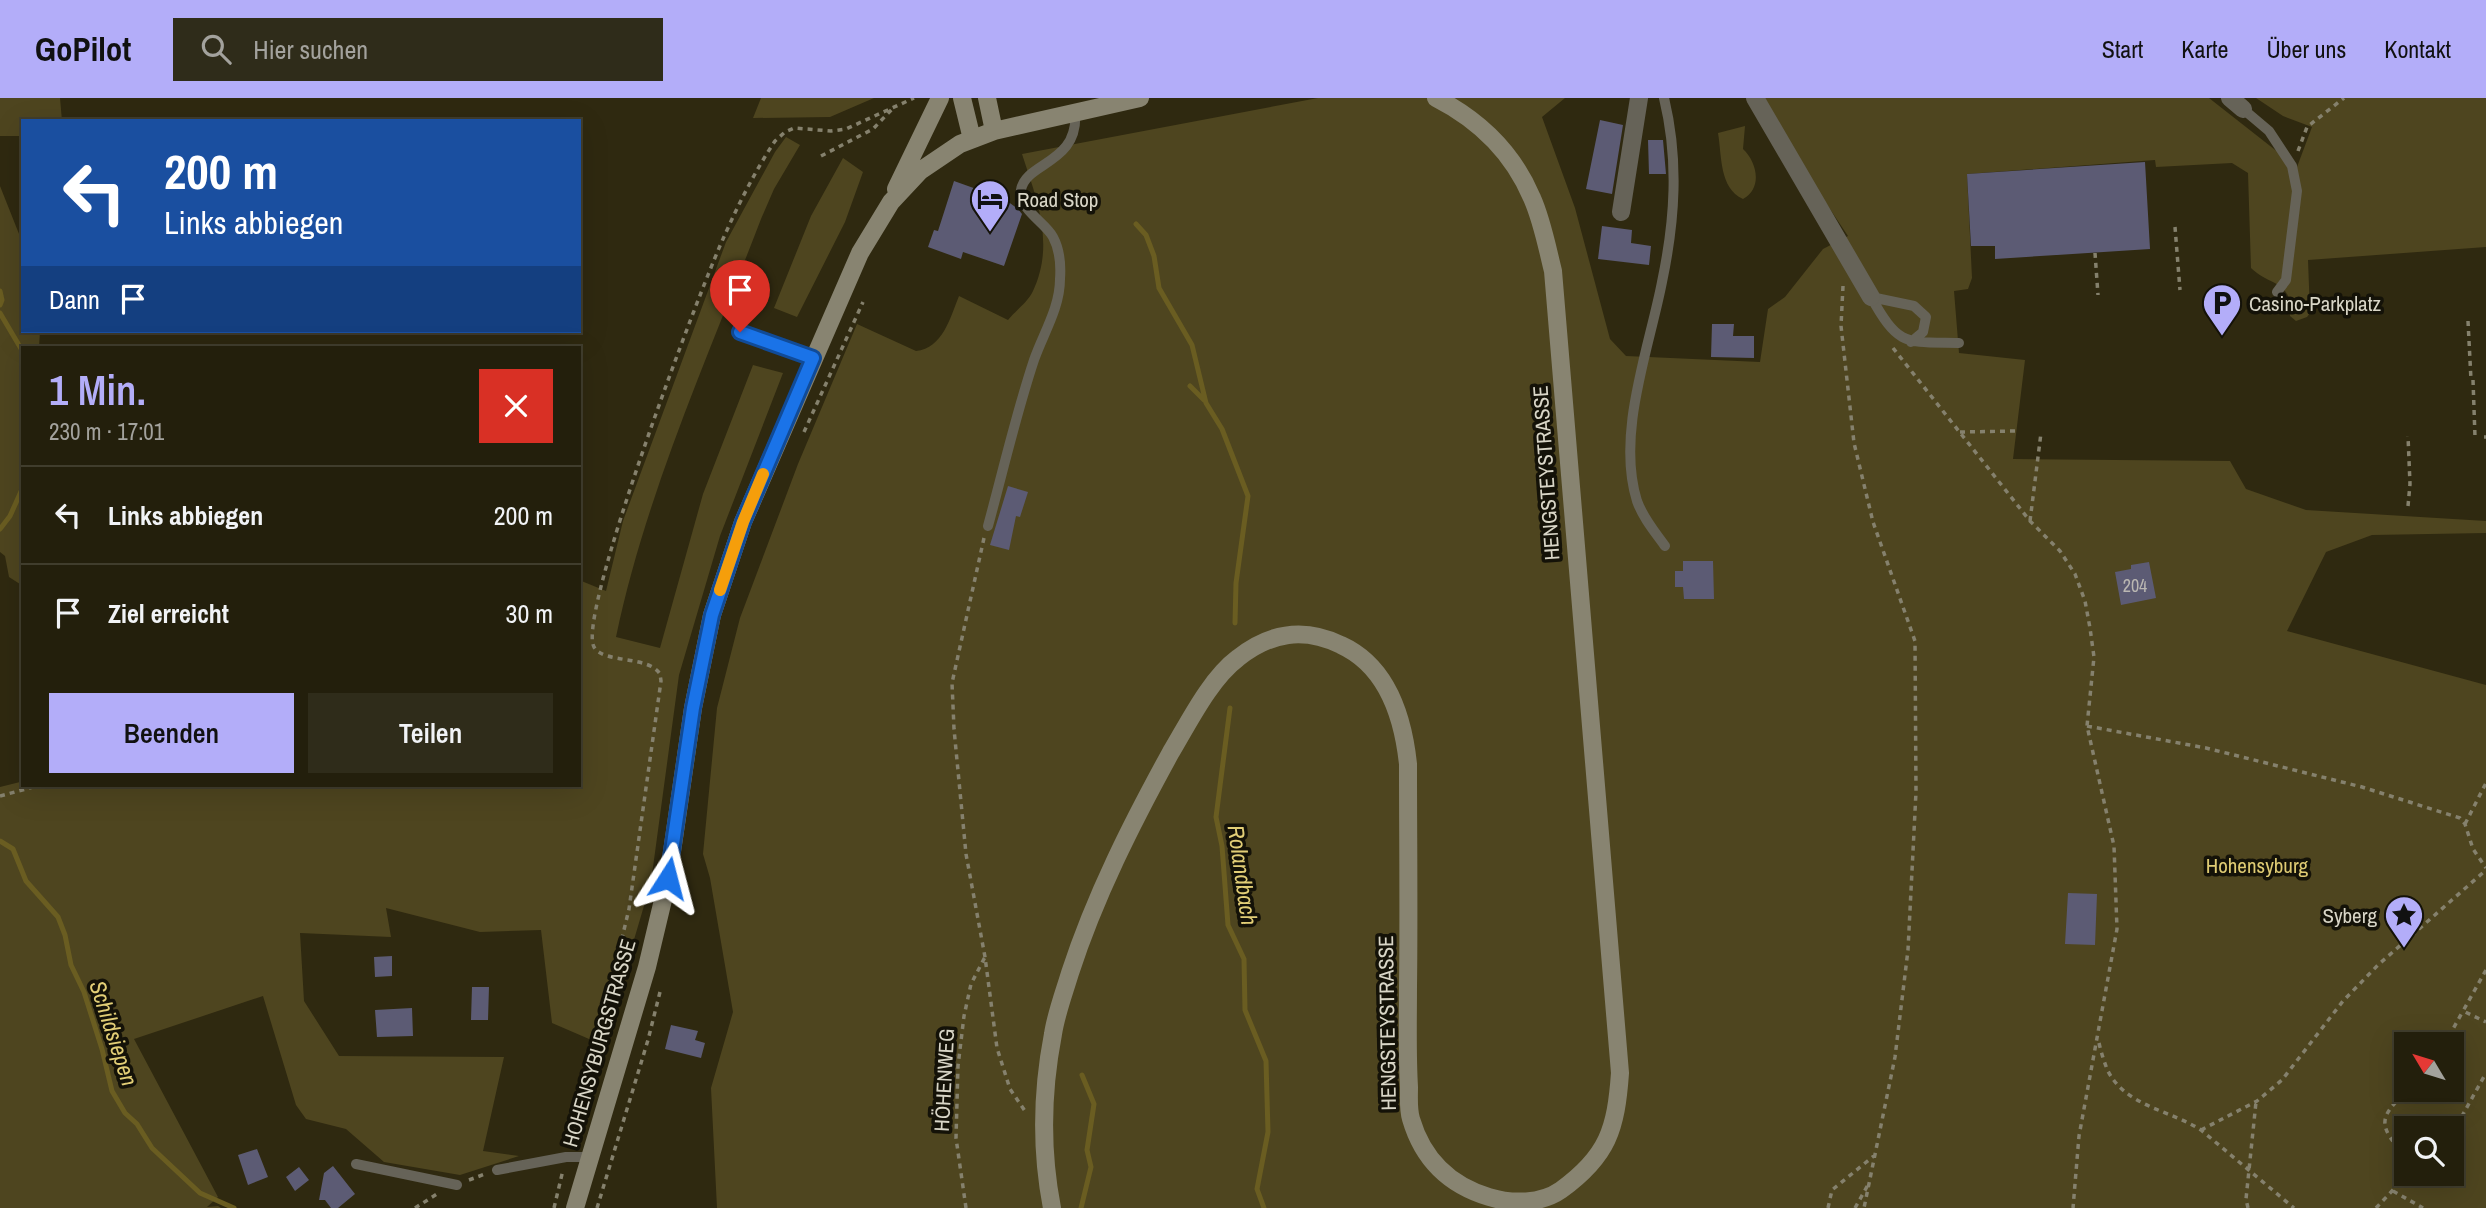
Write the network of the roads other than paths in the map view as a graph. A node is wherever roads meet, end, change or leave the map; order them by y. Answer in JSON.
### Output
{"nodes":[{"id":1,"x":940,"y":98,"type":"edge"},
{"id":2,"x":962,"y":98,"type":"edge"},
{"id":3,"x":987,"y":98,"type":"edge"},
{"id":4,"x":1140,"y":98,"type":"edge"},
{"id":5,"x":1436,"y":98,"type":"edge"},
{"id":6,"x":1639,"y":98,"type":"edge"},
{"id":7,"x":1664,"y":98,"type":"edge"},
{"id":8,"x":1755,"y":98,"type":"edge"},
{"id":9,"x":2237,"y":102,"type":"edge"},
{"id":10,"x":1075,"y":111,"type":"junction"},
{"id":11,"x":994,"y":131,"type":"junction"},
{"id":12,"x":972,"y":139,"type":"junction"},
{"id":13,"x":891,"y":202,"type":"junction"},
{"id":14,"x":1621,"y":212,"type":"dead end"},
{"id":15,"x":2277,"y":292,"type":"dead end"},
{"id":16,"x":1871,"y":297,"type":"junction"},
{"id":17,"x":740,"y":332,"type":"dead end"},
{"id":18,"x":1911,"y":342,"type":"junction"},
{"id":19,"x":1959,"y":343,"type":"dead end"},
{"id":20,"x":813,"y":358,"type":"junction"},
{"id":21,"x":988,"y":526,"type":"road end"},
{"id":22,"x":1665,"y":546,"type":"dead end"},
{"id":23,"x":590,"y":1157,"type":"junction"},
{"id":24,"x":356,"y":1164,"type":"dead end"},
{"id":25,"x":497,"y":1170,"type":"dead end"},
{"id":26,"x":457,"y":1185,"type":"dead end"},
{"id":27,"x":575,"y":1208,"type":"edge"},
{"id":28,"x":1052,"y":1208,"type":"edge"}],
"edges":[{"from":1,"to":13,"type":"main road"},
{"from":2,"to":12,"type":"main road"},
{"from":3,"to":11,"type":"main road"},
{"from":4,"to":10,"type":"main road","name":"HOHENSYBURGSTRASSE"},
{"from":5,"to":28,"type":"main road","name":"HENGSTEYSTRASSE"},
{"from":6,"to":14,"type":"street"},
{"from":7,"to":22,"type":"lane"},
{"from":8,"to":16,"type":"street"},
{"from":9,"to":15,"type":"lane"},
{"from":10,"to":11,"type":"main road","name":"HOHENSYBURGSTRASSE"},
{"from":10,"to":21,"type":"lane"},
{"from":11,"to":12,"type":"main road","name":"HOHENSYBURGSTRASSE"},
{"from":12,"to":13,"type":"main road","name":"HOHENSYBURGSTRASSE"},
{"from":13,"to":20,"type":"main road","name":"HOHENSYBURGSTRASSE"},
{"from":16,"to":18,"type":"lane"},
{"from":16,"to":18,"type":"lane"},
{"from":17,"to":20,"type":"lane"},
{"from":18,"to":19,"type":"lane"},
{"from":20,"to":23,"type":"main road","name":"HOHENSYBURGSTRASSE"},
{"from":23,"to":25,"type":"lane"},
{"from":23,"to":27,"type":"main road","name":"HOHENSYBURGSTRASSE"},
{"from":24,"to":26,"type":"lane"}]}
